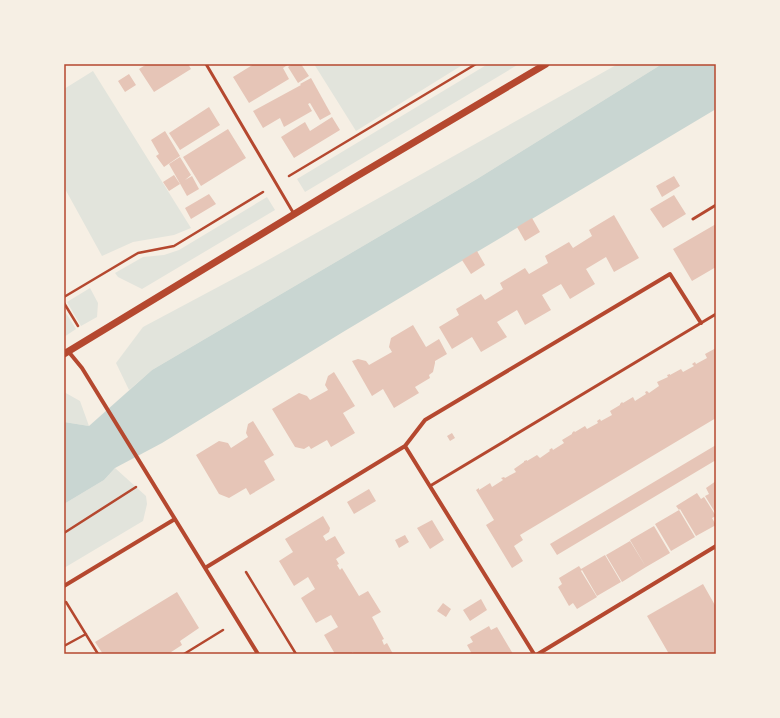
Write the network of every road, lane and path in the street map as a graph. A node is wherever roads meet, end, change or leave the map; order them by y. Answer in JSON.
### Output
{"nodes":[{"id":1,"x":206,"y":64,"type":"edge"},
{"id":2,"x":546,"y":64,"type":"edge"},
{"id":3,"x":716,"y":205,"type":"edge"},
{"id":4,"x":294,"y":214,"type":"junction"},
{"id":5,"x":693,"y":218,"type":"dead end"},
{"id":6,"x":64,"y":303,"type":"edge"},
{"id":7,"x":716,"y":314,"type":"edge"},
{"id":8,"x":701,"y":323,"type":"junction"},
{"id":9,"x":87,"y":340,"type":"junction"},
{"id":10,"x":66,"y":353,"type":"edge"},
{"id":11,"x":405,"y":446,"type":"junction"},
{"id":12,"x":151,"y":478,"type":"junction"},
{"id":13,"x":430,"y":486,"type":"junction"},
{"id":14,"x":175,"y":519,"type":"junction"},
{"id":15,"x":64,"y":533,"type":"edge"},
{"id":16,"x":716,"y":546,"type":"edge"},
{"id":17,"x":205,"y":568,"type":"junction"},
{"id":18,"x":246,"y":572,"type":"dead end"},
{"id":19,"x":64,"y":586,"type":"edge"},
{"id":20,"x":64,"y":598,"type":"edge"},
{"id":21,"x":223,"y":630,"type":"dead end"},
{"id":22,"x":86,"y":634,"type":"junction"},
{"id":23,"x":64,"y":646,"type":"edge"},
{"id":24,"x":256,"y":653,"type":"edge"},
{"id":25,"x":98,"y":654,"type":"edge"},
{"id":26,"x":184,"y":654,"type":"edge"},
{"id":27,"x":296,"y":654,"type":"edge"},
{"id":28,"x":534,"y":654,"type":"edge"},
{"id":29,"x":538,"y":654,"type":"edge"}],
"edges":[{"from":1,"to":4,"type":"lane"},
{"from":2,"to":4,"type":"street"},
{"from":3,"to":5,"type":"lane"},
{"from":4,"to":9,"type":"street"},
{"from":6,"to":9,"type":"path"},
{"from":7,"to":8,"type":"lane"},
{"from":8,"to":11,"type":"street"},
{"from":8,"to":13,"type":"lane"},
{"from":9,"to":10,"type":"street"},
{"from":10,"to":12,"type":"street"},
{"from":11,"to":13,"type":"street"},
{"from":11,"to":17,"type":"street"},
{"from":12,"to":14,"type":"street"},
{"from":12,"to":15,"type":"path"},
{"from":13,"to":28,"type":"street"},
{"from":14,"to":17,"type":"street"},
{"from":14,"to":19,"type":"street"},
{"from":16,"to":29,"type":"street"},
{"from":17,"to":24,"type":"street"},
{"from":18,"to":27,"type":"path"},
{"from":20,"to":22,"type":"path"},
{"from":21,"to":26,"type":"path"},
{"from":22,"to":23,"type":"path"},
{"from":22,"to":25,"type":"path"}]}
